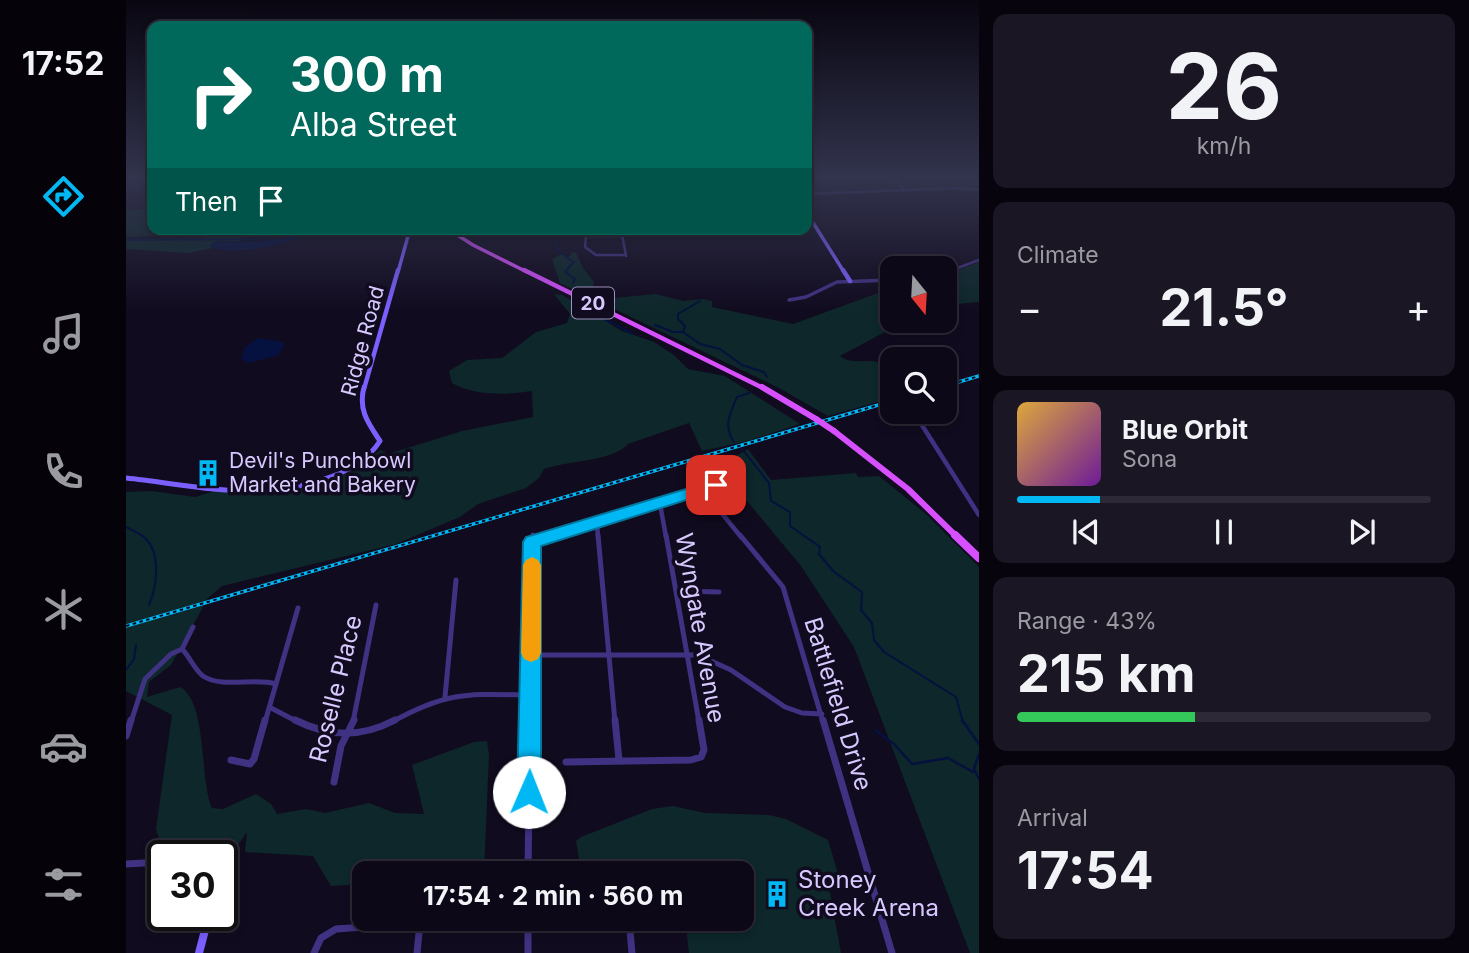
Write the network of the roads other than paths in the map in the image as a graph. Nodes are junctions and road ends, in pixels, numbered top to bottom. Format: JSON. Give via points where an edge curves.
{"nodes":[{"id":1,"x":812,"y":221,"type":"edge"},
{"id":2,"x":408,"y":235,"type":"edge"},
{"id":3,"x":457,"y":235,"type":"edge"},
{"id":4,"x":622,"y":236,"type":"joint"},
{"id":5,"x":979,"y":261,"type":"edge"},
{"id":6,"x":957,"y":269,"type":"edge"},
{"id":7,"x":850,"y":281,"type":"junction"},
{"id":8,"x":880,"y":281,"type":"edge"},
{"id":9,"x":789,"y":300,"type":"dead end"},
{"id":10,"x":921,"y":424,"type":"edge"},
{"id":11,"x":126,"y":478,"type":"edge"},
{"id":12,"x":716,"y":485,"type":"dead end"},
{"id":13,"x":703,"y":490,"type":"junction"},
{"id":14,"x":660,"y":504,"type":"junction"},
{"id":15,"x":979,"y":515,"type":"edge"},
{"id":16,"x":597,"y":523,"type":"junction"},
{"id":17,"x":979,"y":558,"type":"edge"},
{"id":18,"x":456,"y":580,"type":"dead end"},
{"id":19,"x":677,"y":591,"type":"junction"},
{"id":20,"x":719,"y":592,"type":"dead end"},
{"id":21,"x":376,"y":606,"type":"dead end"},
{"id":22,"x":298,"y":608,"type":"dead end"},
{"id":23,"x":193,"y":626,"type":"dead end"},
{"id":24,"x":181,"y":649,"type":"junction"},
{"id":25,"x":610,"y":654,"type":"junction"},
{"id":26,"x":685,"y":654,"type":"junction"},
{"id":27,"x":531,"y":655,"type":"junction"},
{"id":28,"x":276,"y":684,"type":"junction"},
{"id":29,"x":530,"y":695,"type":"junction"},
{"id":30,"x":445,"y":697,"type":"junction"},
{"id":31,"x":271,"y":709,"type":"junction"},
{"id":32,"x":822,"y":714,"type":"junction"},
{"id":33,"x":349,"y":734,"type":"junction"},
{"id":34,"x":126,"y":736,"type":"edge"},
{"id":35,"x":231,"y":760,"type":"dead end"},
{"id":36,"x":619,"y":760,"type":"junction"},
{"id":37,"x":566,"y":762,"type":"dead end"},
{"id":38,"x":334,"y":782,"type":"dead end"},
{"id":39,"x":528,"y":861,"type":"edge"},
{"id":40,"x":147,"y":863,"type":"edge"},
{"id":41,"x":126,"y":864,"type":"edge"},
{"id":42,"x":352,"y":929,"type":"edge"},
{"id":43,"x":205,"y":931,"type":"edge"},
{"id":44,"x":419,"y":931,"type":"edge"},
{"id":45,"x":528,"y":931,"type":"edge"},
{"id":46,"x":630,"y":931,"type":"edge"},
{"id":47,"x":199,"y":953,"type":"edge"},
{"id":48,"x":314,"y":953,"type":"edge"},
{"id":49,"x":417,"y":953,"type":"edge"},
{"id":50,"x":528,"y":953,"type":"edge"},
{"id":51,"x":632,"y":953,"type":"edge"},
{"id":52,"x":892,"y":953,"type":"edge"}],
"edges":[{"from":1,"to":7,"type":"main road"},
{"from":2,"to":11,"type":"main road","name":"Ridge Road","via":[[361,398],[363,415],[380,441],[374,451],[336,473],[265,491]]},
{"from":3,"to":17,"type":"main road","number":"20","bridge":true,"via":[[723,367],[816,419],[935,513]]},
{"from":4,"to":4,"type":"street","via":[[626,256],[591,253],[585,247],[584,237]]},
{"from":5,"to":6,"type":"street"},
{"from":7,"to":8,"type":"street"},
{"from":7,"to":9,"type":"street","via":[[829,285],[802,300]]},
{"from":10,"to":15,"type":"street"},
{"from":12,"to":13,"type":"street"},
{"from":13,"to":14,"type":"street"},
{"from":13,"to":32,"type":"street","name":"Battlefield Drive","via":[[783,587]]},
{"from":14,"to":16,"type":"street"},
{"from":14,"to":19,"type":"street","name":"Wyngate Avenue"},
{"from":16,"to":25,"type":"street"},
{"from":16,"to":27,"type":"street","via":[[533,538]]},
{"from":18,"to":30,"type":"street"},
{"from":19,"to":20,"type":"street"},
{"from":19,"to":26,"type":"street","name":"Wyngate Avenue"},
{"from":21,"to":33,"type":"street","name":"Roselle Place"},
{"from":22,"to":28,"type":"street"},
{"from":23,"to":24,"type":"street"},
{"from":24,"to":28,"type":"street","via":[[208,679]]},
{"from":24,"to":34,"type":"street","via":[[145,679]]},
{"from":25,"to":26,"type":"street"},
{"from":25,"to":27,"type":"street"},
{"from":25,"to":36,"type":"street"},
{"from":26,"to":32,"type":"street","via":[[723,664],[776,705]]},
{"from":26,"to":36,"type":"street","name":"Wyngate Avenue","via":[[704,750],[701,757]]},
{"from":27,"to":29,"type":"street"},
{"from":28,"to":31,"type":"street"},
{"from":29,"to":30,"type":"street"},
{"from":29,"to":39,"type":"street"},
{"from":30,"to":33,"type":"street","via":[[374,730]]},
{"from":31,"to":33,"type":"street","via":[[305,727]]},
{"from":31,"to":35,"type":"street","via":[[252,763]]},
{"from":32,"to":52,"type":"street","name":"Battlefield Drive"},
{"from":33,"to":38,"type":"street","name":"Roselle Place","via":[[341,746]]},
{"from":36,"to":37,"type":"street"},
{"from":40,"to":41,"type":"street"},
{"from":42,"to":48,"type":"street","via":[[325,932]]},
{"from":43,"to":47,"type":"main road"},
{"from":44,"to":49,"type":"street"},
{"from":45,"to":50,"type":"street"},
{"from":46,"to":51,"type":"street"}]}
